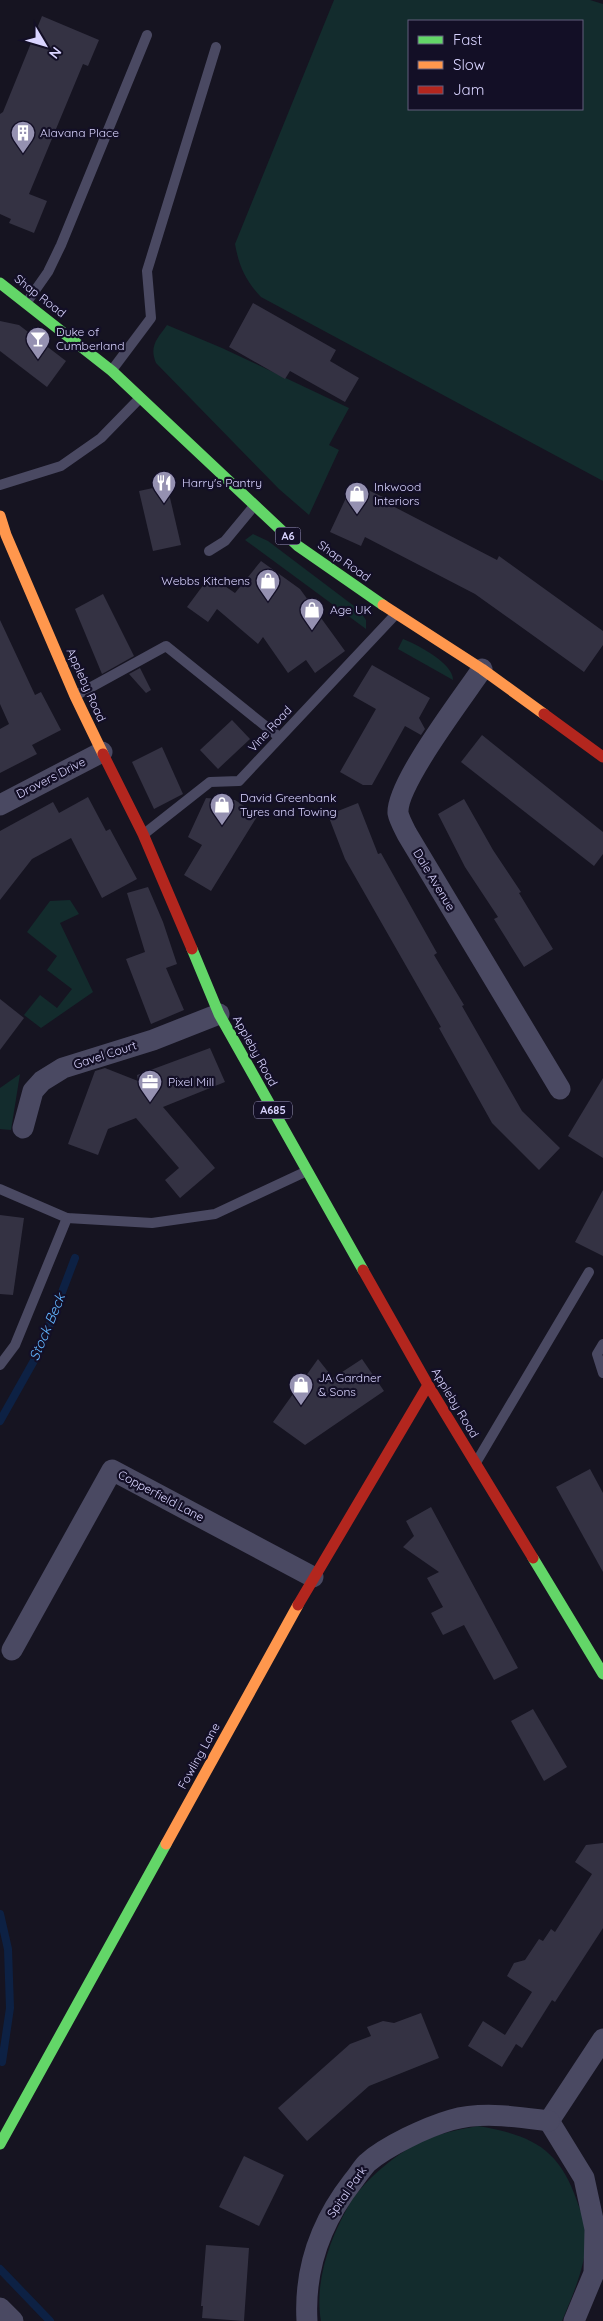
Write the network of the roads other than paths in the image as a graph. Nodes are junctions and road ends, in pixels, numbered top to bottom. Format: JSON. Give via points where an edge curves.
{"nodes":[{"id":1,"x":146,"y":35,"type":"dead end"},
{"id":2,"x":216,"y":48,"type":"dead end"},
{"id":3,"x":0,"y":283,"type":"edge"},
{"id":4,"x":27,"y":302,"type":"junction"},
{"id":5,"x":112,"y":371,"type":"junction"},
{"id":6,"x":139,"y":398,"type":"junction"},
{"id":7,"x":0,"y":485,"type":"edge"},
{"id":8,"x":254,"y":506,"type":"junction"},
{"id":9,"x":0,"y":516,"type":"edge"},
{"id":10,"x":3,"y":537,"type":"edge"},
{"id":11,"x":209,"y":550,"type":"dead end"},
{"id":12,"x":396,"y":613,"type":"junction"},
{"id":13,"x":482,"y":669,"type":"junction"},
{"id":14,"x":74,"y":696,"type":"junction"},
{"id":15,"x":279,"y":736,"type":"junction"},
{"id":16,"x":102,"y":752,"type":"junction"},
{"id":17,"x":603,"y":757,"type":"edge"},
{"id":18,"x":0,"y":804,"type":"edge"},
{"id":19,"x":143,"y":834,"type":"junction"},
{"id":20,"x":219,"y":1014,"type":"junction"},
{"id":21,"x":560,"y":1089,"type":"dead end"},
{"id":22,"x":23,"y":1128,"type":"dead end"},
{"id":23,"x":307,"y":1171,"type":"junction"},
{"id":24,"x":0,"y":1189,"type":"edge"},
{"id":25,"x":67,"y":1218,"type":"junction"},
{"id":26,"x":589,"y":1272,"type":"dead end"},
{"id":27,"x":603,"y":1344,"type":"edge"},
{"id":28,"x":0,"y":1364,"type":"edge"},
{"id":29,"x":603,"y":1373,"type":"edge"},
{"id":30,"x":428,"y":1385,"type":"junction"},
{"id":31,"x":475,"y":1464,"type":"junction"},
{"id":32,"x":313,"y":1577,"type":"junction"},
{"id":33,"x":12,"y":1650,"type":"dead end"},
{"id":34,"x":603,"y":1674,"type":"edge"},
{"id":35,"x":603,"y":2039,"type":"edge"},
{"id":36,"x":549,"y":2121,"type":"junction"},
{"id":37,"x":0,"y":2144,"type":"edge"},
{"id":38,"x":0,"y":2308,"type":"edge"},
{"id":39,"x":13,"y":2321,"type":"edge"},
{"id":40,"x":307,"y":2321,"type":"edge"},
{"id":41,"x":574,"y":2321,"type":"edge"}],
"edges":[{"from":1,"to":4,"type":"lane","via":[[61,245],[48,272]]},
{"from":2,"to":5,"type":"lane","via":[[147,271],[151,318]]},
{"from":3,"to":4,"type":"main road","name":"Shap Road","number":"A6"},
{"from":4,"to":5,"type":"main road","name":"Shap Road","number":"A6"},
{"from":5,"to":6,"type":"main road","name":"Shap Road","number":"A6"},
{"from":6,"to":7,"type":"lane","via":[[101,438],[60,466]]},
{"from":6,"to":8,"type":"main road","name":"Shap Road","number":"A6"},
{"from":8,"to":11,"type":"lane","via":[[225,541]]},
{"from":8,"to":12,"type":"main road","name":"Shap Road","number":"A6","via":[[318,560]]},
{"from":9,"to":10,"type":"main road","name":"Appleby Road","number":"A685"},
{"from":10,"to":14,"type":"main road","name":"Appleby Road","number":"A685"},
{"from":12,"to":13,"type":"main road","name":"Shap Road","number":"A6"},
{"from":12,"to":15,"type":"lane","name":"Vine Road"},
{"from":13,"to":17,"type":"main road","name":"Shap Road","number":"A6"},
{"from":13,"to":21,"type":"street","name":"Dale Avenue","via":[[415,770],[402,795],[398,813],[407,834]]},
{"from":14,"to":15,"type":"lane","via":[[166,646]]},
{"from":14,"to":16,"type":"main road","name":"Appleby Road","number":"A685"},
{"from":15,"to":19,"type":"lane","name":"Vine Road","via":[[239,781],[210,782]]},
{"from":16,"to":18,"type":"street","name":"Drovers Drive"},
{"from":16,"to":19,"type":"main road","name":"Appleby Road","number":"A685"},
{"from":19,"to":20,"type":"main road","name":"Appleby Road","number":"A685"},
{"from":20,"to":22,"type":"street","name":"Gavel Court","via":[[153,1040],[63,1068],[42,1081],[33,1092]]},
{"from":20,"to":23,"type":"main road","name":"Appleby Road","number":"A685"},
{"from":23,"to":25,"type":"lane","via":[[215,1214],[152,1223]]},
{"from":23,"to":30,"type":"main road","name":"Appleby Road","number":"A685"},
{"from":24,"to":25,"type":"lane"},
{"from":25,"to":28,"type":"lane","via":[[15,1346]]},
{"from":26,"to":31,"type":"lane"},
{"from":27,"to":29,"type":"lane","via":[[597,1354]]},
{"from":30,"to":31,"type":"main road","name":"Appleby Road","number":"A685"},
{"from":30,"to":32,"type":"main road","name":"Fowling Lane"},
{"from":31,"to":34,"type":"main road","name":"Appleby Road","number":"A685"},
{"from":32,"to":33,"type":"street","name":"Copperfield Lane","via":[[112,1470]]},
{"from":32,"to":37,"type":"main road","name":"Fowling Lane"},
{"from":35,"to":36,"type":"street"},
{"from":36,"to":40,"type":"street","name":"Spital Park","via":[[498,2114],[452,2120],[408,2138],[367,2163],[325,2223],[307,2281]]},
{"from":36,"to":41,"type":"street","via":[[584,2178],[595,2229],[594,2272]]},
{"from":38,"to":39,"type":"street"}]}
